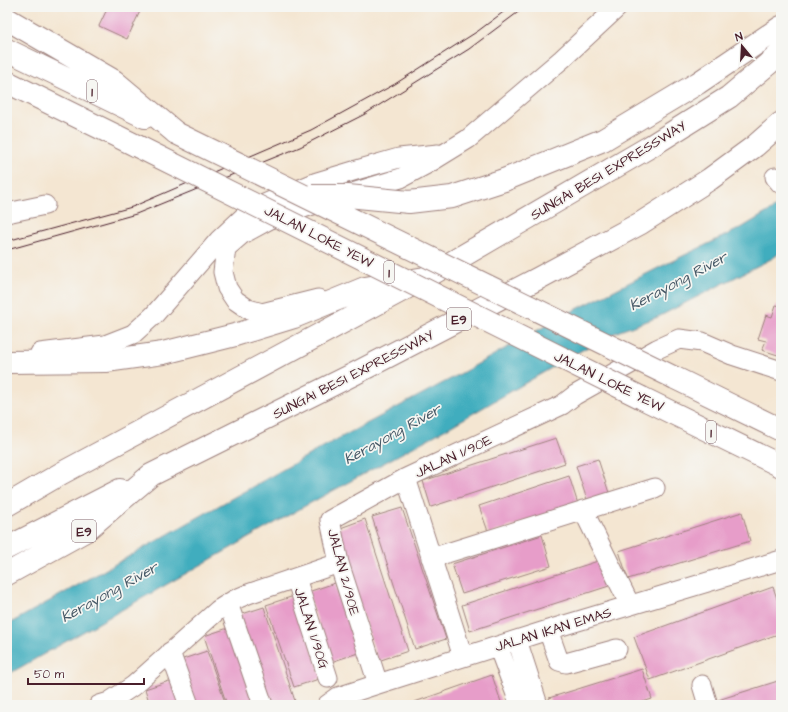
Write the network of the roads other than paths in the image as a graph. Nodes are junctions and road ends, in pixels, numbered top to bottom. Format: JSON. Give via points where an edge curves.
{"nodes":[{"id":1,"x":618,"y":7,"type":"edge"},
{"id":2,"x":10,"y":21,"type":"edge"},
{"id":3,"x":781,"y":27,"type":"edge"},
{"id":4,"x":7,"y":50,"type":"edge"},
{"id":5,"x":781,"y":53,"type":"edge"},
{"id":6,"x":7,"y":82,"type":"edge"},
{"id":7,"x":781,"y":123,"type":"edge"},
{"id":8,"x":176,"y":132,"type":"junction"},
{"id":9,"x":445,"y":153,"type":"junction"},
{"id":10,"x":306,"y":196,"type":"junction"},
{"id":11,"x":45,"y":205,"type":"dead end"},
{"id":12,"x":7,"y":213,"type":"edge"},
{"id":13,"x":426,"y":278,"type":"junction"},
{"id":14,"x":366,"y":288,"type":"junction"},
{"id":15,"x":7,"y":356,"type":"edge"},
{"id":16,"x":7,"y":362,"type":"edge"},
{"id":17,"x":781,"y":371,"type":"edge"},
{"id":18,"x":781,"y":430,"type":"edge"},
{"id":19,"x":781,"y":466,"type":"edge"},
{"id":20,"x":151,"y":475,"type":"junction"},
{"id":21,"x":406,"y":478,"type":"junction"},
{"id":22,"x":655,"y":488,"type":"dead end"},
{"id":23,"x":7,"y":505,"type":"edge"},
{"id":24,"x":583,"y":510,"type":"junction"},
{"id":25,"x":7,"y":548,"type":"edge"},
{"id":26,"x":431,"y":558,"type":"junction"},
{"id":27,"x":781,"y":560,"type":"edge"},
{"id":28,"x":339,"y":563,"type":"junction"},
{"id":29,"x":7,"y":574,"type":"edge"},
{"id":30,"x":296,"y":578,"type":"junction"},
{"id":31,"x":228,"y":603,"type":"junction"},
{"id":32,"x":630,"y":605,"type":"junction"},
{"id":33,"x":548,"y":630,"type":"junction"},
{"id":34,"x":517,"y":640,"type":"junction"},
{"id":35,"x":498,"y":646,"type":"junction"},
{"id":36,"x":617,"y":649,"type":"dead end"},
{"id":37,"x":170,"y":652,"type":"junction"},
{"id":38,"x":463,"y":657,"type":"junction"},
{"id":39,"x":328,"y":678,"type":"dead end"},
{"id":40,"x":378,"y":684,"type":"junction"},
{"id":41,"x":702,"y":686,"type":"dead end"},
{"id":42,"x":106,"y":704,"type":"edge"},
{"id":43,"x":189,"y":705,"type":"edge"},
{"id":44,"x":263,"y":705,"type":"edge"},
{"id":45,"x":327,"y":705,"type":"edge"},
{"id":46,"x":520,"y":705,"type":"edge"},
{"id":47,"x":538,"y":705,"type":"edge"},
{"id":48,"x":708,"y":705,"type":"edge"}],
"edges":[{"from":1,"to":9,"type":"street","via":[[492,119],[468,139]]},
{"from":2,"to":8,"type":"highway","via":[[114,81]]},
{"from":3,"to":10,"type":"highway","bridge":true,"via":[[698,83],[603,140],[504,180],[452,197],[409,202],[348,196]]},
{"from":4,"to":8,"type":"highway","name":"JALAN LOKE YEW","number":"1"},
{"from":5,"to":13,"type":"highway","name":"SUNGAI BESI EXPRESSWAY","via":[[729,97],[658,142]]},
{"from":6,"to":19,"type":"highway","name":"JALAN LOKE YEW","number":"1","bridge":true},
{"from":7,"to":20,"type":"highway","name":"SUNGAI BESI EXPRESSWAY","number":"E9","via":[[710,179],[641,223],[354,374]]},
{"from":8,"to":10,"type":"highway","name":"JALAN LOKE YEW","number":"1","bridge":true},
{"from":9,"to":14,"type":"street","via":[[401,178],[274,217],[241,235],[226,248],[223,272],[227,288],[235,300],[248,309],[262,313]]},
{"from":9,"to":15,"type":"street","via":[[399,158],[360,169],[317,182],[252,209],[219,240],[154,315],[133,334],[105,345]]},
{"from":10,"to":18,"type":"highway","name":"JALAN LOKE YEW","number":"1","bridge":true},
{"from":11,"to":12,"type":"street"},
{"from":13,"to":14,"type":"highway","name":"SUNGAI BESI EXPRESSWAY"},
{"from":13,"to":23,"type":"highway"},
{"from":14,"to":16,"type":"highway","name":"SUNGAI BESI EXPRESSWAY","via":[[294,317],[163,353],[106,361]]},
{"from":17,"to":21,"type":"street","name":"JALAN 1/90E","via":[[702,342],[679,339],[575,395],[562,405]]},
{"from":20,"to":25,"type":"highway"},
{"from":20,"to":29,"type":"highway","name":"SUNGAI BESI EXPRESSWAY","number":"E9","via":[[85,531]]},
{"from":21,"to":26,"type":"street","name":"JALAN 1/90E"},
{"from":21,"to":28,"type":"street","name":"JALAN 2/90E","via":[[330,520]]},
{"from":22,"to":24,"type":"street"},
{"from":24,"to":26,"type":"street"},
{"from":24,"to":32,"type":"street"},
{"from":26,"to":38,"type":"street","name":"JALAN 1/90E"},
{"from":27,"to":32,"type":"street","name":"JALAN IKAN EMAS"},
{"from":28,"to":30,"type":"street"},
{"from":28,"to":40,"type":"street","name":"JALAN 2/90E"},
{"from":30,"to":31,"type":"street"},
{"from":30,"to":39,"type":"street","name":"JALAN 1/90G"},
{"from":31,"to":37,"type":"street"},
{"from":31,"to":44,"type":"street"},
{"from":32,"to":33,"type":"street","name":"JALAN IKAN EMAS"},
{"from":33,"to":34,"type":"street","name":"JALAN IKAN EMAS"},
{"from":33,"to":36,"type":"street","via":[[559,661],[566,663]]},
{"from":34,"to":35,"type":"street","name":"JALAN IKAN EMAS"},
{"from":34,"to":47,"type":"street"},
{"from":35,"to":38,"type":"street","name":"JALAN IKAN EMAS"},
{"from":35,"to":46,"type":"street"},
{"from":37,"to":42,"type":"street","via":[[133,686]]},
{"from":37,"to":43,"type":"street"},
{"from":38,"to":40,"type":"street","name":"JALAN IKAN EMAS"},
{"from":40,"to":45,"type":"street","name":"JALAN IKAN EMAS","via":[[338,697]]},
{"from":41,"to":48,"type":"street"}]}
